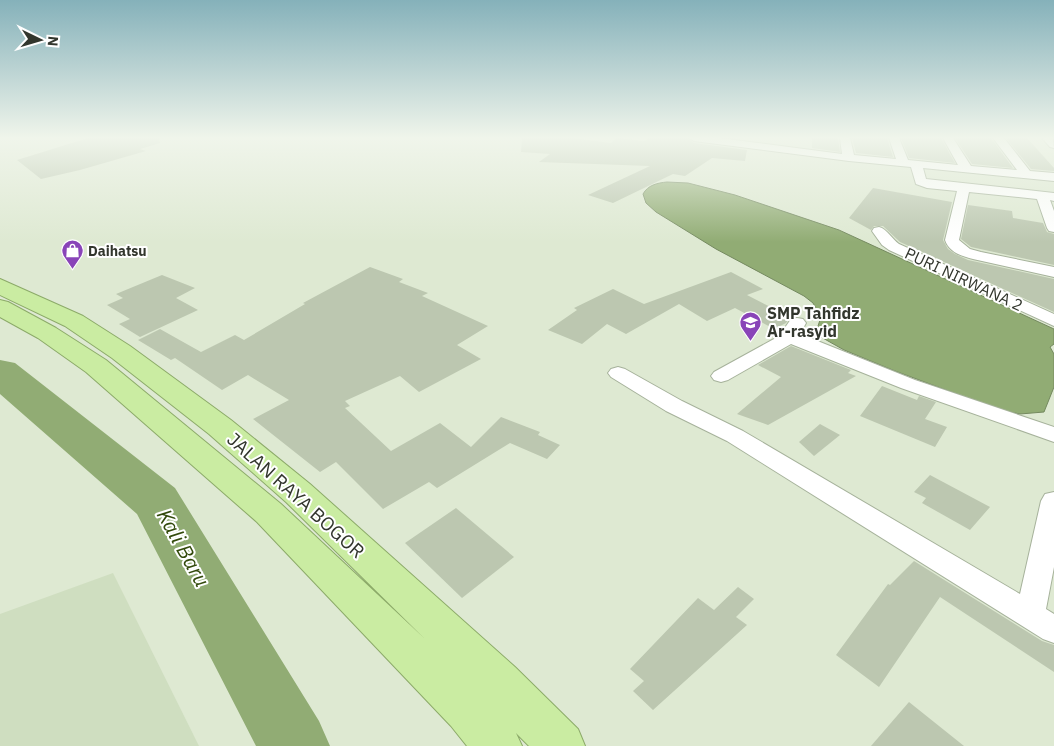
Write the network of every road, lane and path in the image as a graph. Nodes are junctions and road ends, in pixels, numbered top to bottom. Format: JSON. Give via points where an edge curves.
{"nodes":[{"id":1,"x":918,"y":173,"type":"edge"},
{"id":2,"x":1005,"y":173,"type":"edge"},
{"id":3,"x":1027,"y":175,"type":"joint"},
{"id":4,"x":1054,"y":178,"type":"edge"},
{"id":5,"x":959,"y":190,"type":"junction"},
{"id":6,"x":1050,"y":199,"type":"edge"},
{"id":7,"x":1054,"y":228,"type":"edge"},
{"id":8,"x":879,"y":231,"type":"dead end"},
{"id":9,"x":1054,"y":272,"type":"edge"},
{"id":10,"x":0,"y":286,"type":"edge"},
{"id":11,"x":0,"y":307,"type":"edge"},
{"id":12,"x":1054,"y":321,"type":"edge"},
{"id":13,"x":618,"y":373,"type":"dead end"},
{"id":14,"x":721,"y":376,"type":"dead end"},
{"id":15,"x":1054,"y":435,"type":"edge"},
{"id":16,"x":1054,"y":501,"type":"edge"},
{"id":17,"x":1042,"y":623,"type":"edge"},
{"id":18,"x":498,"y":746,"type":"edge"},
{"id":19,"x":561,"y":746,"type":"edge"}],
"edges":[{"from":1,"to":5,"type":"street","via":[[920,181]]},
{"from":2,"to":3,"type":"street"},
{"from":3,"to":4,"type":"street"},
{"from":5,"to":6,"type":"street"},
{"from":5,"to":9,"type":"street","via":[[952,240],[954,246],[978,256]]},
{"from":6,"to":7,"type":"street"},
{"from":8,"to":12,"type":"street","name":"PURI NIRWANA 2","via":[[894,247]]},
{"from":10,"to":19,"type":"highway","name":"JALAN RAYA BOGOR","via":[[74,321],[220,427],[305,500],[500,682]]},
{"from":11,"to":18,"type":"highway","name":"JALAN RAYA BOGOR","via":[[96,366],[269,513],[467,710]]},
{"from":13,"to":17,"type":"street","via":[[674,406],[735,436]]},
{"from":14,"to":15,"type":"street","via":[[781,343],[793,330],[908,384]]},
{"from":16,"to":17,"type":"street"}]}
